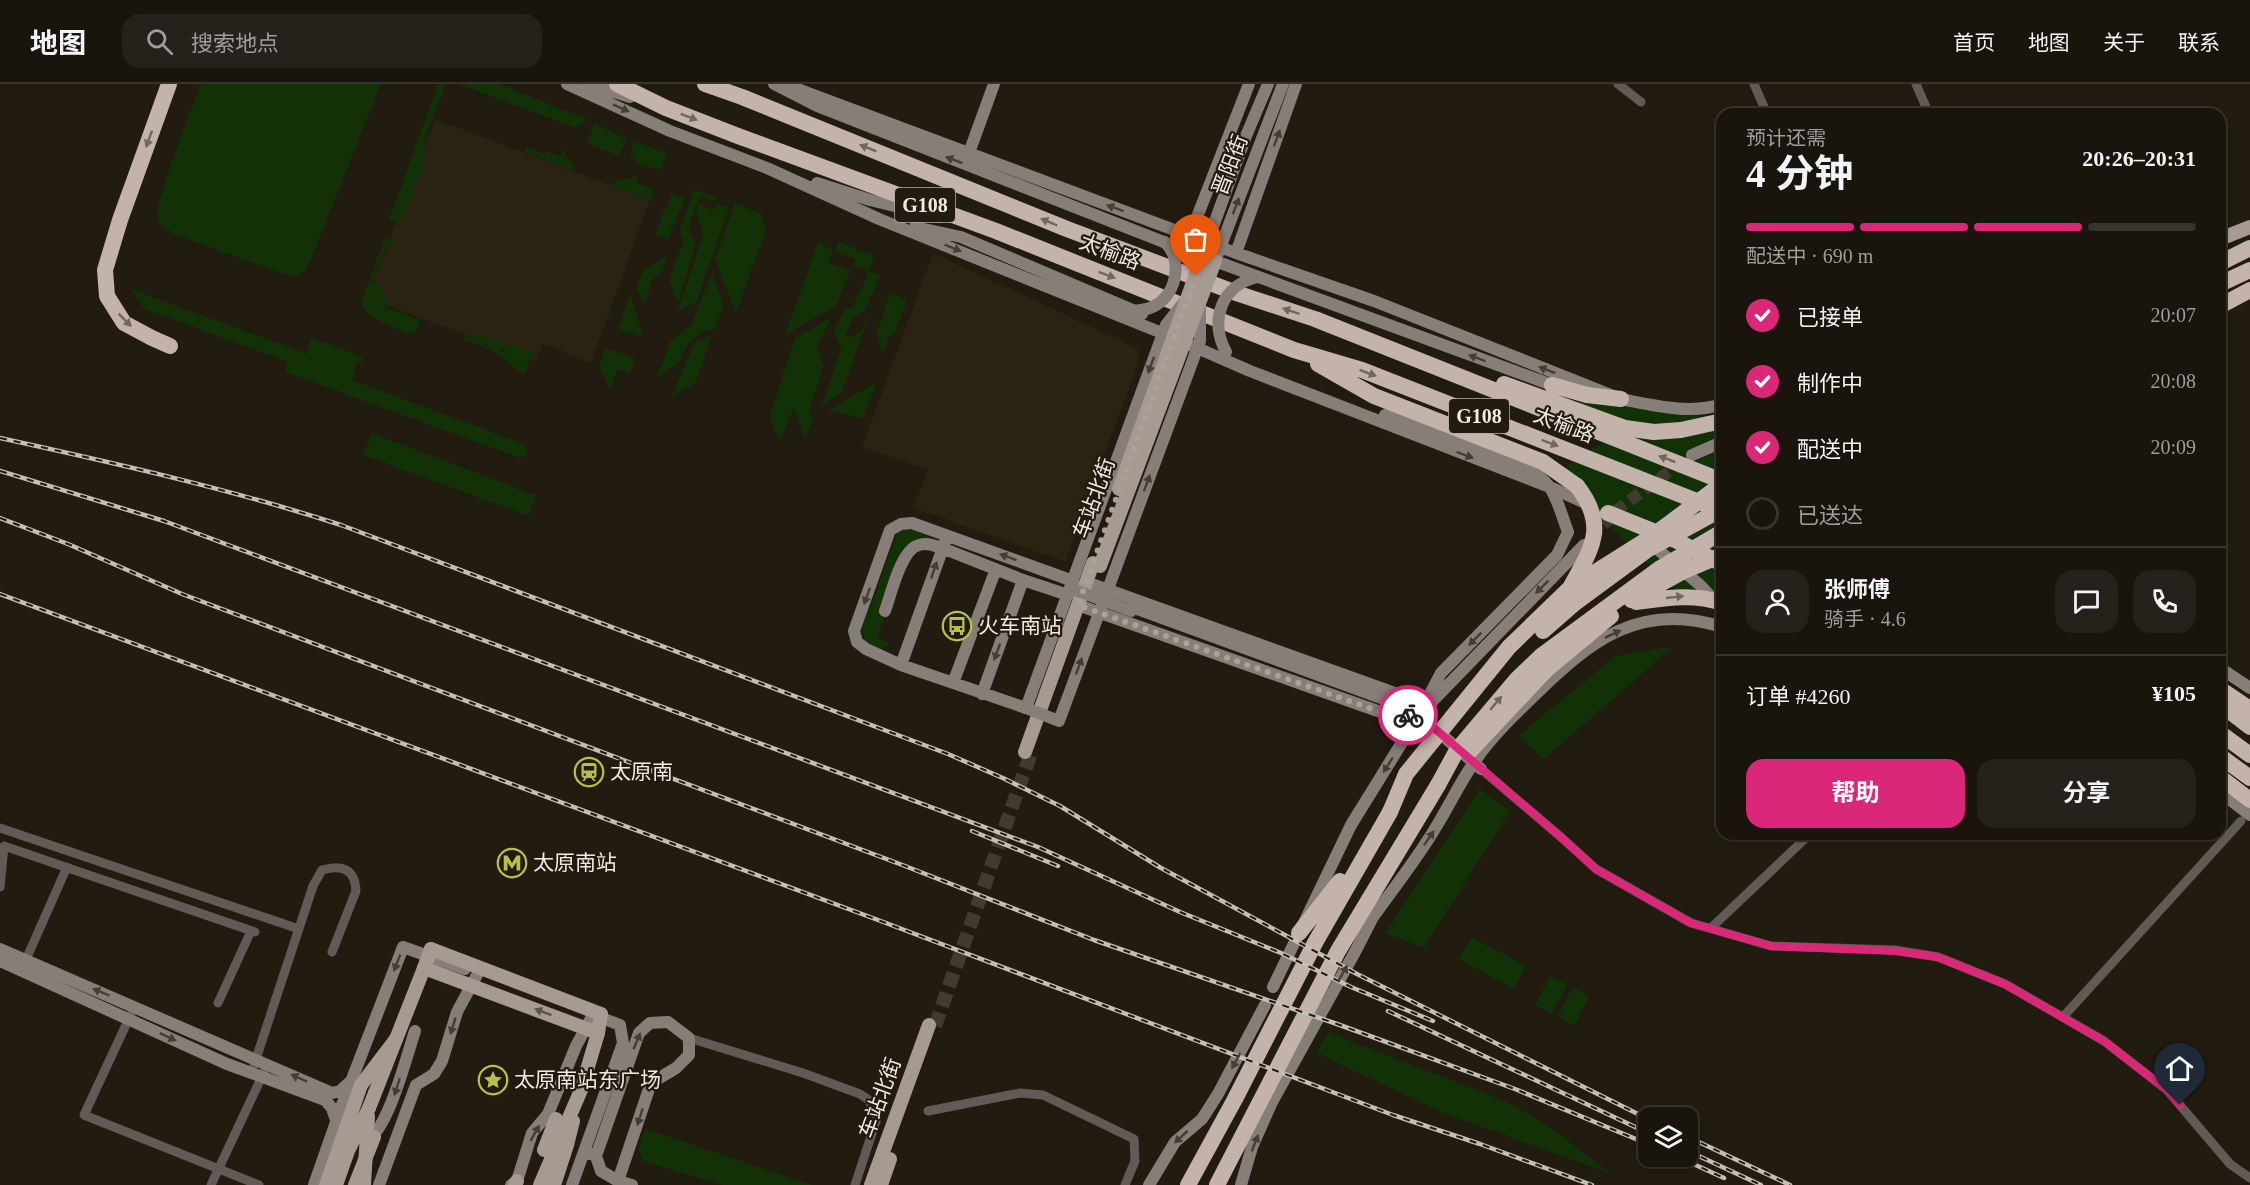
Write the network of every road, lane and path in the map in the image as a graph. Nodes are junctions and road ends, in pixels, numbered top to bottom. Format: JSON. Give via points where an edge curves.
{"nodes":[{"id":1,"x":169,"y":84,"type":"edge"},
{"id":2,"x":567,"y":84,"type":"edge"},
{"id":3,"x":588,"y":84,"type":"edge"},
{"id":4,"x":617,"y":84,"type":"edge"},
{"id":5,"x":705,"y":84,"type":"edge"},
{"id":6,"x":715,"y":84,"type":"edge"},
{"id":7,"x":774,"y":84,"type":"edge"},
{"id":8,"x":784,"y":84,"type":"edge"},
{"id":9,"x":994,"y":84,"type":"edge"},
{"id":10,"x":1249,"y":84,"type":"edge"},
{"id":11,"x":1268,"y":84,"type":"edge"},
{"id":12,"x":1283,"y":84,"type":"edge"},
{"id":13,"x":1296,"y":84,"type":"edge"},
{"id":14,"x":1618,"y":84,"type":"edge"},
{"id":15,"x":1754,"y":84,"type":"edge"},
{"id":16,"x":1916,"y":84,"type":"edge"},
{"id":17,"x":742,"y":97,"type":"junction"},
{"id":18,"x":1641,"y":102,"type":"dead end"},
{"id":19,"x":666,"y":108,"type":"junction"},
{"id":20,"x":1764,"y":108,"type":"edge"},
{"id":21,"x":1926,"y":108,"type":"edge"},
{"id":22,"x":969,"y":153,"type":"junction"},
{"id":23,"x":767,"y":168,"type":"junction"},
{"id":24,"x":879,"y":219,"type":"junction"},
{"id":25,"x":2250,"y":226,"type":"edge"},
{"id":26,"x":996,"y":231,"type":"junction"},
{"id":27,"x":1190,"y":235,"type":"junction"},
{"id":28,"x":2226,"y":236,"type":"edge"},
{"id":29,"x":2250,"y":241,"type":"edge"},
{"id":30,"x":1165,"y":242,"type":"junction"},
{"id":31,"x":2250,"y":248,"type":"edge"},
{"id":32,"x":2226,"y":251,"type":"edge"},
{"id":33,"x":1236,"y":253,"type":"junction"},
{"id":34,"x":1209,"y":259,"type":"junction"},
{"id":35,"x":2226,"y":260,"type":"edge"},
{"id":36,"x":2250,"y":270,"type":"edge"},
{"id":37,"x":1258,"y":277,"type":"junction"},
{"id":38,"x":2226,"y":281,"type":"edge"},
{"id":39,"x":2250,"y":290,"type":"edge"},
{"id":40,"x":1195,"y":298,"type":"junction"},
{"id":41,"x":2250,"y":298,"type":"edge"},
{"id":42,"x":2226,"y":303,"type":"edge"},
{"id":43,"x":1133,"y":310,"type":"junction"},
{"id":44,"x":2226,"y":311,"type":"edge"},
{"id":45,"x":1316,"y":319,"type":"junction"},
{"id":46,"x":1182,"y":333,"type":"junction"},
{"id":47,"x":170,"y":346,"type":"dead end"},
{"id":48,"x":1294,"y":350,"type":"junction"},
{"id":49,"x":1226,"y":352,"type":"junction"},
{"id":50,"x":1552,"y":385,"type":"joint"},
{"id":51,"x":1621,"y":399,"type":"junction"},
{"id":52,"x":1716,"y":406,"type":"edge"},
{"id":53,"x":1716,"y":422,"type":"edge"},
{"id":54,"x":1716,"y":444,"type":"edge"},
{"id":55,"x":1692,"y":454,"type":"tunnel mouth"},
{"id":56,"x":1716,"y":480,"type":"edge"},
{"id":57,"x":1716,"y":487,"type":"edge"},
{"id":58,"x":1552,"y":488,"type":"junction"},
{"id":59,"x":1716,"y":508,"type":"edge"},
{"id":60,"x":1608,"y":513,"type":"junction"},
{"id":61,"x":1716,"y":513,"type":"edge"},
{"id":62,"x":948,"y":536,"type":"junction"},
{"id":63,"x":1716,"y":536,"type":"edge"},
{"id":64,"x":1584,"y":545,"type":"tunnel mouth"},
{"id":65,"x":942,"y":548,"type":"junction"},
{"id":66,"x":1716,"y":558,"type":"edge"},
{"id":67,"x":1716,"y":561,"type":"edge"},
{"id":68,"x":996,"y":569,"type":"junction"},
{"id":69,"x":1023,"y":580,"type":"junction"},
{"id":70,"x":1570,"y":588,"type":"junction"},
{"id":71,"x":1076,"y":590,"type":"junction"},
{"id":72,"x":1104,"y":599,"type":"junction"},
{"id":73,"x":1716,"y":601,"type":"edge"},
{"id":74,"x":1716,"y":602,"type":"edge"},
{"id":75,"x":1627,"y":603,"type":"junction"},
{"id":76,"x":885,"y":611,"type":"dead end"},
{"id":77,"x":1716,"y":625,"type":"edge"},
{"id":78,"x":901,"y":665,"type":"junction"},
{"id":79,"x":2226,"y":672,"type":"edge"},
{"id":80,"x":953,"y":683,"type":"junction"},
{"id":81,"x":2250,"y":688,"type":"edge"},
{"id":82,"x":982,"y":694,"type":"junction"},
{"id":83,"x":2226,"y":700,"type":"edge"},
{"id":84,"x":2226,"y":702,"type":"edge"},
{"id":85,"x":1022,"y":707,"type":"junction"},
{"id":86,"x":2250,"y":709,"type":"edge"},
{"id":87,"x":1419,"y":715,"type":"junction"},
{"id":88,"x":2250,"y":727,"type":"edge"},
{"id":89,"x":2226,"y":737,"type":"edge"},
{"id":90,"x":1028,"y":753,"type":"tunnel mouth"},
{"id":91,"x":2250,"y":755,"type":"edge"},
{"id":92,"x":2226,"y":760,"type":"edge"},
{"id":93,"x":1477,"y":766,"type":"junction"},
{"id":94,"x":2250,"y":778,"type":"edge"},
{"id":95,"x":2226,"y":782,"type":"edge"},
{"id":96,"x":1438,"y":785,"type":"junction"},
{"id":97,"x":2226,"y":798,"type":"edge"},
{"id":98,"x":2250,"y":800,"type":"edge"},
{"id":99,"x":1390,"y":812,"type":"junction"},
{"id":100,"x":2246,"y":818,"type":"edge"},
{"id":101,"x":0,"y":828,"type":"edge"},
{"id":102,"x":1804,"y":840,"type":"edge"},
{"id":103,"x":2226,"y":840,"type":"edge"},
{"id":104,"x":2226,"y":840,"type":"edge"},
{"id":105,"x":67,"y":867,"type":"junction"},
{"id":106,"x":0,"y":887,"type":"edge"},
{"id":107,"x":1371,"y":920,"type":"junction"},
{"id":108,"x":1711,"y":928,"type":"junction"},
{"id":109,"x":299,"y":929,"type":"junction"},
{"id":110,"x":1299,"y":933,"type":"junction"},
{"id":111,"x":0,"y":949,"type":"edge"},
{"id":112,"x":333,"y":952,"type":"dead end"},
{"id":113,"x":0,"y":960,"type":"edge"},
{"id":114,"x":23,"y":965,"type":"junction"},
{"id":115,"x":424,"y":968,"type":"junction"},
{"id":116,"x":478,"y":973,"type":"junction"},
{"id":117,"x":1273,"y":987,"type":"dead end"},
{"id":118,"x":218,"y":1003,"type":"dead end"},
{"id":119,"x":1265,"y":1005,"type":"dead end"},
{"id":120,"x":134,"y":1006,"type":"junction"},
{"id":121,"x":593,"y":1015,"type":"junction"},
{"id":122,"x":2063,"y":1017,"type":"junction"},
{"id":123,"x":128,"y":1019,"type":"junction"},
{"id":124,"x":415,"y":1031,"type":"dead end"},
{"id":125,"x":598,"y":1033,"type":"junction"},
{"id":126,"x":689,"y":1038,"type":"junction"},
{"id":127,"x":396,"y":1039,"type":"junction"},
{"id":128,"x":256,"y":1059,"type":"junction"},
{"id":129,"x":268,"y":1064,"type":"junction"},
{"id":130,"x":257,"y":1075,"type":"junction"},
{"id":131,"x":351,"y":1082,"type":"junction"},
{"id":132,"x":581,"y":1090,"type":"junction"},
{"id":133,"x":369,"y":1108,"type":"junction"},
{"id":134,"x":928,"y":1112,"type":"dead end"},
{"id":135,"x":556,"y":1119,"type":"dead end"},
{"id":136,"x":336,"y":1120,"type":"junction"},
{"id":137,"x":374,"y":1137,"type":"junction"},
{"id":138,"x":590,"y":1154,"type":"junction"},
{"id":139,"x":322,"y":1163,"type":"junction"},
{"id":140,"x":219,"y":1169,"type":"junction"},
{"id":141,"x":2250,"y":1178,"type":"edge"},
{"id":142,"x":618,"y":1181,"type":"junction"},
{"id":143,"x":518,"y":1184,"type":"edge"},
{"id":144,"x":211,"y":1185,"type":"edge"},
{"id":145,"x":259,"y":1185,"type":"edge"},
{"id":146,"x":314,"y":1185,"type":"edge"},
{"id":147,"x":326,"y":1185,"type":"edge"},
{"id":148,"x":336,"y":1185,"type":"edge"},
{"id":149,"x":355,"y":1185,"type":"edge"},
{"id":150,"x":364,"y":1185,"type":"edge"},
{"id":151,"x":379,"y":1185,"type":"edge"},
{"id":152,"x":540,"y":1185,"type":"edge"},
{"id":153,"x":554,"y":1185,"type":"edge"},
{"id":154,"x":572,"y":1185,"type":"edge"},
{"id":155,"x":632,"y":1185,"type":"edge"},
{"id":156,"x":855,"y":1185,"type":"edge"},
{"id":157,"x":871,"y":1185,"type":"edge"},
{"id":158,"x":881,"y":1185,"type":"edge"},
{"id":159,"x":1125,"y":1185,"type":"edge"},
{"id":160,"x":1149,"y":1185,"type":"edge"},
{"id":161,"x":1188,"y":1185,"type":"edge"},
{"id":162,"x":1217,"y":1185,"type":"edge"},
{"id":163,"x":1241,"y":1185,"type":"edge"}],
"edges":[{"from":1,"to":47,"type":"highway","one_way":true,"via":[[105,270],[106,296],[124,322]]},
{"from":2,"to":23,"type":"main road","one_way":true,"via":[[670,131]]},
{"from":3,"to":19,"type":"main road"},
{"from":4,"to":19,"type":"highway","name":"太榆路","number":"G108"},
{"from":5,"to":17,"type":"highway","name":"太榆路","number":"G108"},
{"from":6,"to":17,"type":"highway"},
{"from":30,"to":7,"type":"main road","one_way":true,"via":[[817,106]]},
{"from":8,"to":22,"type":"main road"},
{"from":9,"to":22,"type":"main road"},
{"from":10,"to":27,"type":"main road"},
{"from":11,"to":34,"type":"main road","name":"晋阳街","bridge":true,"via":[[1246,136]]},
{"from":34,"to":12,"type":"main road","name":"晋阳街","one_way":true,"bridge":true},
{"from":33,"to":13,"type":"main road","one_way":true},
{"from":14,"to":18,"type":"street"},
{"from":15,"to":20,"type":"street"},
{"from":16,"to":21,"type":"street"},
{"from":45,"to":17,"type":"highway","name":"太榆路","number":"G108","one_way":true,"via":[[1067,230]]},
{"from":19,"to":26,"type":"highway","name":"太榆路","number":"G108","one_way":true},
{"from":27,"to":22,"type":"main road","one_way":true},
{"from":23,"to":24,"type":"main road"},
{"from":23,"to":26,"type":"main road","via":[[870,200]]},
{"from":24,"to":43,"type":"main road","via":[[961,237]]},
{"from":24,"to":58,"type":"main road","one_way":true,"via":[[1250,371]]},
{"from":25,"to":28,"type":"main road"},
{"from":26,"to":48,"type":"highway","name":"太榆路","number":"G108","one_way":true},
{"from":27,"to":33,"type":"main road"},
{"from":29,"to":32,"type":"highway"},
{"from":30,"to":34,"type":"main road"},
{"from":30,"to":43,"type":"main road","bridge":true,"via":[[1176,265],[1170,291],[1159,304]]},
{"from":31,"to":35,"type":"highway"},
{"from":51,"to":33,"type":"main road","one_way":true,"via":[[1374,301]]},
{"from":34,"to":37,"type":"main road"},
{"from":34,"to":40,"type":"main road","name":"车站北街","bridge":true},
{"from":36,"to":38,"type":"highway"},
{"from":37,"to":49,"type":"main road","bridge":true,"via":[[1236,286],[1219,311],[1219,339]]},
{"from":50,"to":37,"type":"main road","one_way":true},
{"from":39,"to":42,"type":"highway"},
{"from":40,"to":46,"type":"main road","name":"车站北街","bridge":true},
{"from":40,"to":46,"type":"main road","bridge":true},
{"from":41,"to":44,"type":"main road"},
{"from":43,"to":46,"type":"main road"},
{"from":45,"to":53,"type":"highway","via":[[1625,428],[1654,432]]},
{"from":56,"to":45,"type":"highway","name":"太榆路","number":"G108","one_way":true},
{"from":46,"to":49,"type":"main road"},
{"from":46,"to":71,"type":"main road","one_way":true,"bridge":true},
{"from":46,"to":71,"type":"main road","name":"车站北街","bridge":true,"via":[[1097,565]]},
{"from":72,"to":46,"type":"main road","one_way":true,"bridge":true},
{"from":48,"to":59,"type":"highway","name":"太榆路","number":"G108","one_way":true,"via":[[1362,370]]},
{"from":48,"to":70,"type":"highway","bridge":true,"via":[[1374,396],[1543,462],[1578,486],[1594,518],[1594,541]]},
{"from":49,"to":58,"type":"main road","via":[[1317,392],[1522,464]]},
{"from":50,"to":51,"type":"highway"},
{"from":51,"to":52,"type":"main road","via":[[1662,407]]},
{"from":54,"to":55,"type":"main road"},
{"from":57,"to":70,"type":"highway","bridge":true,"via":[[1651,537]]},
{"from":58,"to":60,"type":"main road"},
{"from":58,"to":87,"type":"main road","one_way":true,"via":[[1568,532],[1557,555],[1441,674]]},
{"from":60,"to":67,"type":"highway"},
{"from":60,"to":74,"type":"main road","via":[[1642,537]]},
{"from":61,"to":99,"type":"highway","bridge":true,"via":[[1647,550],[1575,603],[1504,665]]},
{"from":62,"to":65,"type":"main road"},
{"from":71,"to":62,"type":"main road","one_way":true},
{"from":62,"to":78,"type":"main road","one_way":true,"via":[[912,524],[890,530],[854,631],[860,646]]},
{"from":96,"to":63,"type":"highway","one_way":true,"bridge":true,"via":[[1457,750],[1541,656],[1659,569]]},
{"from":64,"to":87,"type":"main road","one_way":true},
{"from":65,"to":68,"type":"main road"},
{"from":65,"to":76,"type":"main road","via":[[918,544],[910,549]]},
{"from":78,"to":65,"type":"main road","one_way":true},
{"from":66,"to":75,"type":"highway","bridge":true},
{"from":68,"to":69,"type":"main road"},
{"from":68,"to":80,"type":"main road"},
{"from":69,"to":71,"type":"main road"},
{"from":69,"to":82,"type":"main road","one_way":true},
{"from":70,"to":99,"type":"highway","bridge":true,"via":[[1509,647],[1406,774]]},
{"from":71,"to":72,"type":"main road","bridge":true},
{"from":71,"to":85,"type":"main road","bridge":true},
{"from":71,"to":87,"type":"main road","via":[[1389,715]]},
{"from":71,"to":87,"type":"main road","via":[[1400,695]]},
{"from":71,"to":90,"type":"main road","name":"车站北街"},
{"from":85,"to":72,"type":"main road","one_way":true,"bridge":true,"via":[[1059,721]]},
{"from":72,"to":87,"type":"main road","bridge":true},
{"from":75,"to":73,"type":"highway","one_way":true,"bridge":true,"via":[[1681,596]]},
{"from":75,"to":96,"type":"highway","bridge":true,"via":[[1547,669]]},
{"from":93,"to":77,"type":"main road","one_way":true,"via":[[1518,711],[1571,659],[1613,633],[1643,622],[1674,619]]},
{"from":78,"to":80,"type":"main road"},
{"from":79,"to":81,"type":"main road"},
{"from":80,"to":82,"type":"main road"},
{"from":82,"to":85,"type":"main road"},
{"from":83,"to":86,"type":"highway"},
{"from":84,"to":88,"type":"highway"},
{"from":87,"to":93,"type":"main road"},
{"from":87,"to":110,"type":"main road","one_way":true,"via":[[1351,825]]},
{"from":89,"to":91,"type":"highway"},
{"from":92,"to":94,"type":"highway"},
{"from":107,"to":93,"type":"main road","one_way":true},
{"from":93,"to":108,"type":"street","via":[[1596,869],[1691,923]]},
{"from":95,"to":98,"type":"highway"},
{"from":96,"to":107,"type":"main road"},
{"from":96,"to":162,"type":"highway","via":[[1338,951]]},
{"from":97,"to":100,"type":"main road"},
{"from":99,"to":110,"type":"highway"},
{"from":99,"to":161,"type":"highway","via":[[1304,964]]},
{"from":100,"to":103,"type":"street"},
{"from":101,"to":109,"type":"street"},
{"from":102,"to":108,"type":"street"},
{"from":104,"to":122,"type":"street"},
{"from":105,"to":106,"type":"street","via":[[4,846]]},
{"from":105,"to":114,"type":"street"},
{"from":105,"to":118,"type":"street","via":[[253,932]]},
{"from":163,"to":107,"type":"main road","one_way":true,"via":[[1272,1102]]},
{"from":108,"to":122,"type":"street","via":[[1771,946],[1895,951],[1938,957],[2005,984]]},
{"from":109,"to":112,"type":"street","via":[[322,870],[335,866],[350,872],[356,880],[356,891]]},
{"from":109,"to":128,"type":"street"},
{"from":110,"to":117,"type":"main road"},
{"from":111,"to":114,"type":"main road"},
{"from":113,"to":114,"type":"main road"},
{"from":120,"to":114,"type":"main road","one_way":true},
{"from":114,"to":123,"type":"main road"},
{"from":125,"to":115,"type":"main road","one_way":true,"bridge":true},
{"from":115,"to":125,"type":"main road","bridge":true,"via":[[430,949],[601,1014]]},
{"from":115,"to":127,"type":"main road"},
{"from":116,"to":121,"type":"main road"},
{"from":116,"to":131,"type":"main road","one_way":true,"via":[[403,947]]},
{"from":116,"to":151,"type":"main road","one_way":true,"via":[[457,1012],[442,1061],[434,1074],[416,1085]]},
{"from":119,"to":160,"type":"main road","one_way":true,"via":[[1208,1110],[1175,1142]]},
{"from":120,"to":123,"type":"street"},
{"from":120,"to":128,"type":"main road"},
{"from":121,"to":138,"type":"main road","via":[[620,1025],[623,1043]]},
{"from":143,"to":121,"type":"main road","one_way":true,"via":[[532,1133],[548,1114]]},
{"from":122,"to":141,"type":"street","via":[[2104,1041],[2167,1090],[2230,1164]]},
{"from":123,"to":130,"type":"main road","one_way":true},
{"from":123,"to":140,"type":"street","via":[[84,1115]]},
{"from":124,"to":137,"type":"main road","one_way":true,"via":[[391,1104]]},
{"from":125,"to":132,"type":"main road"},
{"from":138,"to":126,"type":"main road","one_way":true,"via":[[639,1034],[650,1023],[668,1022]]},
{"from":126,"to":142,"type":"main road","one_way":true,"via":[[689,1055],[651,1083]]},
{"from":126,"to":156,"type":"street","via":[[803,1074],[869,1100],[877,1118]]},
{"from":127,"to":133,"type":"main road","bridge":true},
{"from":127,"to":147,"type":"main road","bridge":true,"via":[[360,1085]]},
{"from":128,"to":129,"type":"main road"},
{"from":128,"to":130,"type":"street"},
{"from":129,"to":130,"type":"street"},
{"from":131,"to":129,"type":"main road","one_way":true,"via":[[332,1093]]},
{"from":130,"to":136,"type":"main road","via":[[325,1100]]},
{"from":130,"to":140,"type":"street"},
{"from":131,"to":136,"type":"main road"},
{"from":132,"to":152,"type":"main road"},
{"from":132,"to":153,"type":"main road"},
{"from":133,"to":148,"type":"main road","bridge":true},
{"from":133,"to":150,"type":"main road","bridge":true},
{"from":134,"to":159,"type":"street","via":[[1020,1093],[1043,1095],[1134,1139],[1135,1161]]},
{"from":135,"to":143,"type":"main road"},
{"from":136,"to":139,"type":"main road"},
{"from":137,"to":139,"type":"main road"},
{"from":137,"to":149,"type":"main road","bridge":true},
{"from":138,"to":142,"type":"main road","via":[[600,1171]]},
{"from":138,"to":154,"type":"main road"},
{"from":139,"to":146,"type":"main road"},
{"from":140,"to":144,"type":"street"},
{"from":140,"to":145,"type":"street"},
{"from":142,"to":155,"type":"main road"},
{"from":157,"to":158,"type":"main road","name":"车站北街","via":[[932,1025]]}]}
